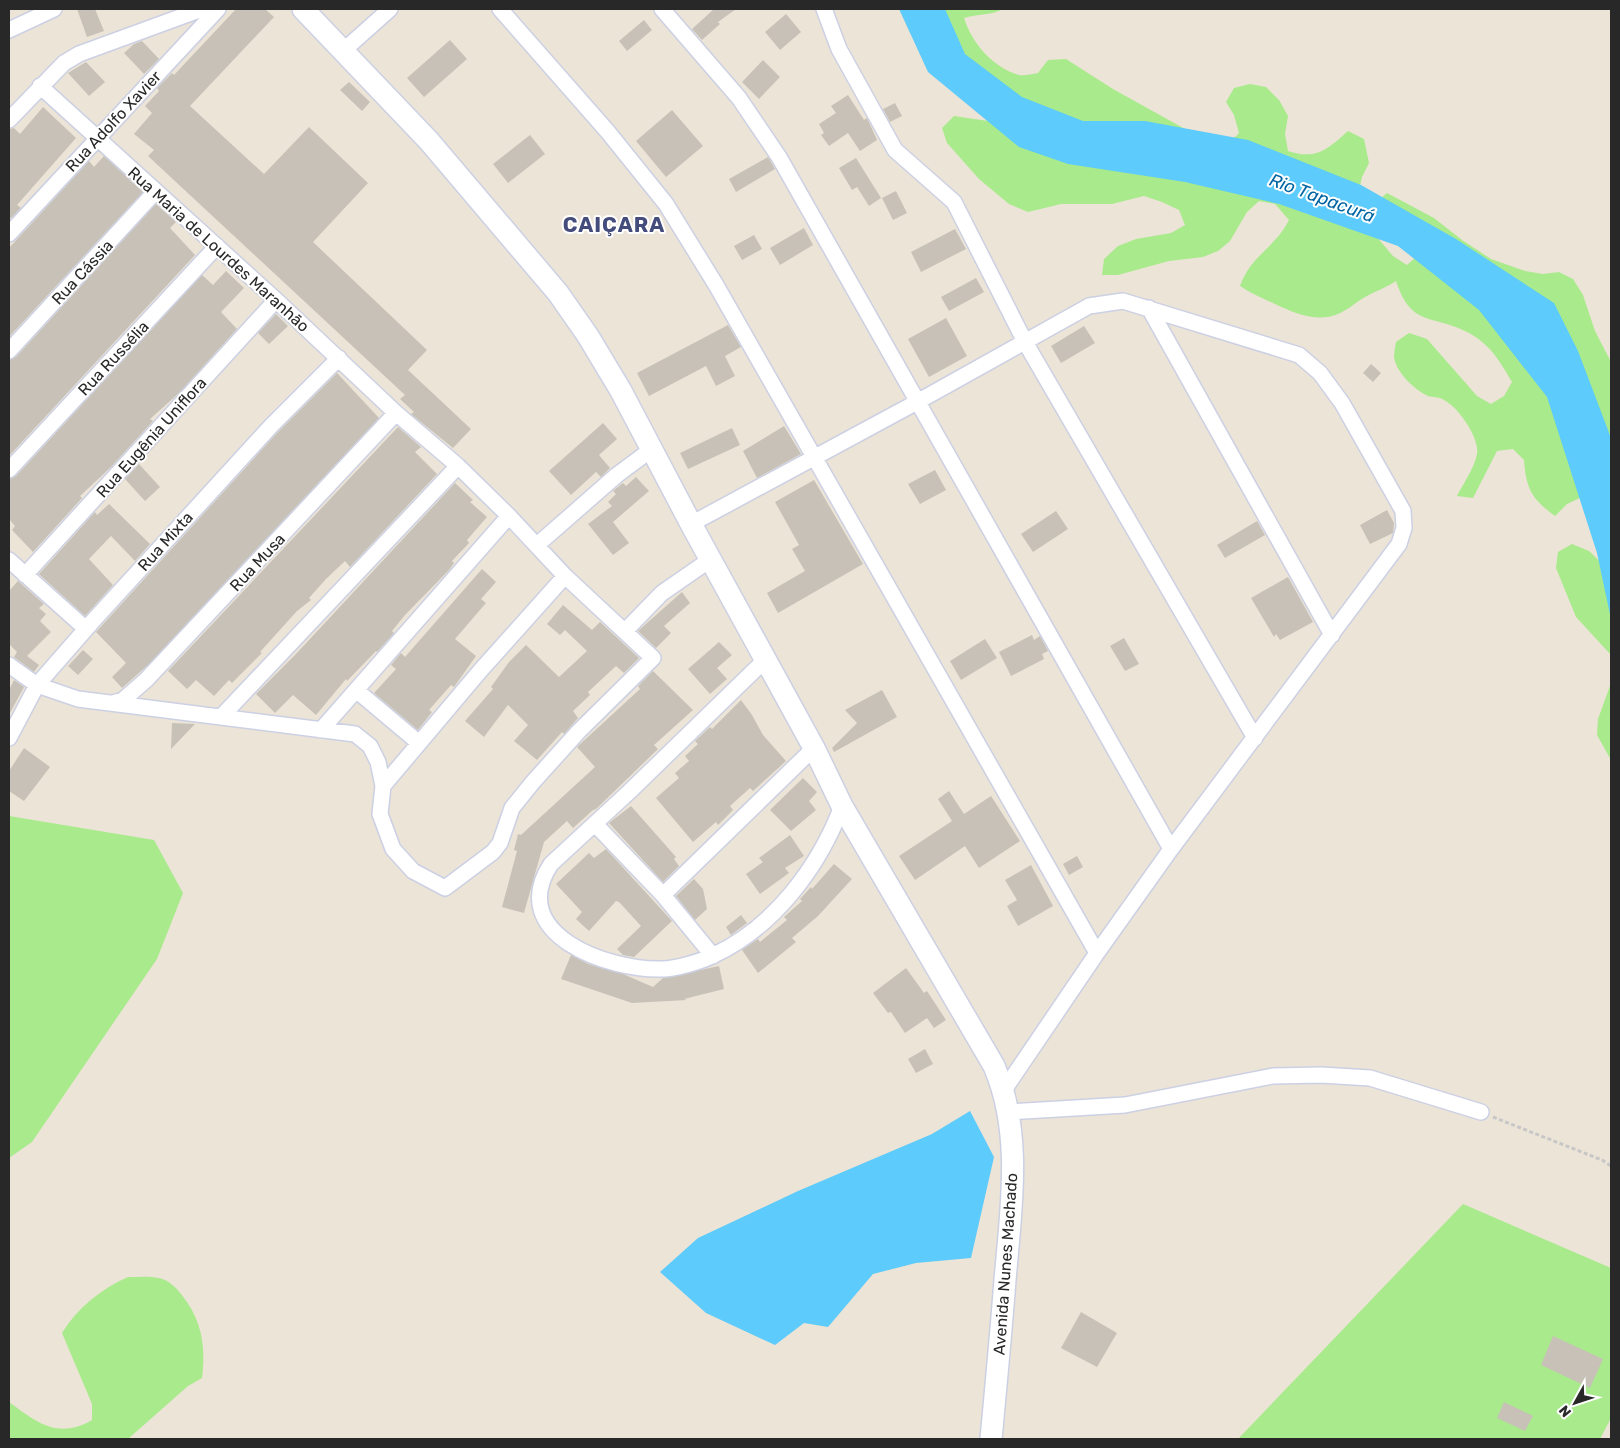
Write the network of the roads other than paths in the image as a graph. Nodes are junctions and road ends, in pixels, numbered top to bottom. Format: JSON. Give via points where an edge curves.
{"nodes":[{"id":1,"x":54,"y":9,"type":"edge"},
{"id":2,"x":202,"y":9,"type":"edge"},
{"id":3,"x":218,"y":9,"type":"edge"},
{"id":4,"x":303,"y":9,"type":"edge"},
{"id":5,"x":390,"y":9,"type":"edge"},
{"id":6,"x":500,"y":9,"type":"edge"},
{"id":7,"x":662,"y":9,"type":"edge"},
{"id":8,"x":824,"y":9,"type":"edge"},
{"id":9,"x":9,"y":30,"type":"edge"},
{"id":10,"x":343,"y":51,"type":"junction"},
{"id":11,"x":40,"y":86,"type":"junction"},
{"id":12,"x":9,"y":120,"type":"edge"},
{"id":13,"x":97,"y":138,"type":"junction"},
{"id":14,"x":156,"y":192,"type":"junction"},
{"id":15,"x":9,"y":234,"type":"edge"},
{"id":16,"x":217,"y":246,"type":"junction"},
{"id":17,"x":276,"y":300,"type":"junction"},
{"id":18,"x":1149,"y":308,"type":"junction"},
{"id":19,"x":1025,"y":342,"type":"junction"},
{"id":20,"x":9,"y":351,"type":"edge"},
{"id":21,"x":340,"y":358,"type":"junction"},
{"id":22,"x":917,"y":402,"type":"junction"},
{"id":23,"x":396,"y":413,"type":"junction"},
{"id":24,"x":652,"y":449,"type":"junction"},
{"id":25,"x":814,"y":457,"type":"junction"},
{"id":26,"x":458,"y":466,"type":"junction"},
{"id":27,"x":9,"y":470,"type":"edge"},
{"id":28,"x":509,"y":516,"type":"junction"},
{"id":29,"x":691,"y":524,"type":"junction"},
{"id":30,"x":537,"y":545,"type":"junction"},
{"id":31,"x":710,"y":559,"type":"junction"},
{"id":32,"x":9,"y":560,"type":"edge"},
{"id":33,"x":25,"y":575,"type":"junction"},
{"id":34,"x":565,"y":576,"type":"junction"},
{"id":35,"x":86,"y":628,"type":"junction"},
{"id":36,"x":625,"y":631,"type":"junction"},
{"id":37,"x":1332,"y":635,"type":"junction"},
{"id":38,"x":765,"y":660,"type":"junction"},
{"id":39,"x":9,"y":665,"type":"edge"},
{"id":40,"x":37,"y":685,"type":"junction"},
{"id":41,"x":356,"y":690,"type":"junction"},
{"id":42,"x":113,"y":703,"type":"junction"},
{"id":43,"x":23,"y":709,"type":"junction"},
{"id":44,"x":9,"y":716,"type":"edge"},
{"id":45,"x":221,"y":717,"type":"junction"},
{"id":46,"x":321,"y":730,"type":"junction"},
{"id":47,"x":9,"y":738,"type":"edge"},
{"id":48,"x":1255,"y":738,"type":"junction"},
{"id":49,"x":419,"y":742,"type":"junction"},
{"id":50,"x":814,"y":748,"type":"junction"},
{"id":51,"x":383,"y":786,"type":"junction"},
{"id":52,"x":842,"y":806,"type":"junction"},
{"id":53,"x":595,"y":824,"type":"junction"},
{"id":54,"x":1171,"y":849,"type":"junction"},
{"id":55,"x":662,"y":895,"type":"junction"},
{"id":56,"x":1097,"y":953,"type":"junction"},
{"id":57,"x":713,"y":956,"type":"junction"},
{"id":58,"x":1004,"y":1090,"type":"junction"},
{"id":59,"x":1008,"y":1112,"type":"junction"},
{"id":60,"x":1481,"y":1112,"type":"road end"},
{"id":61,"x":991,"y":1439,"type":"edge"}],
"edges":[{"from":1,"to":9,"type":"street"},
{"from":2,"to":11,"type":"street","via":[[79,54],[64,63]]},
{"from":3,"to":13,"type":"street","name":"Rua Adolfo Xavier"},
{"from":4,"to":10,"type":"main road","name":"Avenida Nunes Machado"},
{"from":5,"to":10,"type":"street"},
{"from":6,"to":25,"type":"street","via":[[608,132],[666,204]]},
{"from":7,"to":22,"type":"street","via":[[739,98],[779,157]]},
{"from":8,"to":19,"type":"street","via":[[839,49],[895,150],[954,202]]},
{"from":10,"to":24,"type":"main road","name":"Avenida Nunes Machado","via":[[429,141],[558,293],[588,336]]},
{"from":11,"to":12,"type":"street"},
{"from":11,"to":13,"type":"street","name":"Rua Maria de Lourdes Maranhão"},
{"from":13,"to":14,"type":"street","name":"Rua Maria de Lourdes Maranhão"},
{"from":13,"to":15,"type":"street","name":"Rua Adolfo Xavier"},
{"from":14,"to":16,"type":"street","name":"Rua Maria de Lourdes Maranhão"},
{"from":14,"to":20,"type":"street","name":"Rua Cássia"},
{"from":16,"to":17,"type":"street","name":"Rua Maria de Lourdes Maranhão"},
{"from":16,"to":27,"type":"street","name":"Rua Russélia"},
{"from":17,"to":21,"type":"street","name":"Rua Maria de Lourdes Maranhão"},
{"from":17,"to":33,"type":"street","name":"Rua Eugênia Uniflora"},
{"from":18,"to":19,"type":"street","via":[[1123,301],[1089,306]]},
{"from":18,"to":37,"type":"street"},
{"from":18,"to":37,"type":"street","via":[[1299,355],[1320,373],[1342,403],[1402,511],[1404,528],[1399,544]]},
{"from":19,"to":22,"type":"street"},
{"from":19,"to":48,"type":"street"},
{"from":21,"to":23,"type":"street","name":"Rua Maria de Lourdes Maranhão"},
{"from":21,"to":35,"type":"street","name":"Rua Mixta","via":[[271,426]]},
{"from":22,"to":25,"type":"street"},
{"from":22,"to":54,"type":"street"},
{"from":23,"to":26,"type":"street","name":"Rua Maria de Lourdes Maranhão"},
{"from":23,"to":42,"type":"street","name":"Rua Musa","via":[[146,680],[123,700]]},
{"from":24,"to":29,"type":"main road","name":"Avenida Nunes Machado"},
{"from":24,"to":30,"type":"street"},
{"from":25,"to":29,"type":"street"},
{"from":25,"to":56,"type":"street"},
{"from":26,"to":28,"type":"street","name":"Rua Maria de Lourdes Maranhão"},
{"from":26,"to":45,"type":"street"},
{"from":28,"to":30,"type":"street","name":"Rua Maria de Lourdes Maranhão"},
{"from":28,"to":41,"type":"street"},
{"from":29,"to":31,"type":"main road","name":"Avenida Nunes Machado"},
{"from":30,"to":34,"type":"street","name":"Rua Maria de Lourdes Maranhão"},
{"from":31,"to":36,"type":"street","via":[[662,593]]},
{"from":31,"to":38,"type":"main road","name":"Avenida Nunes Machado"},
{"from":32,"to":33,"type":"street"},
{"from":33,"to":35,"type":"street"},
{"from":34,"to":36,"type":"street","name":"Rua Maria de Lourdes Maranhão"},
{"from":34,"to":49,"type":"street"},
{"from":35,"to":40,"type":"street","name":"Rua Mixta"},
{"from":36,"to":51,"type":"street","name":"Rua Maria de Lourdes Maranhão","via":[[653,658],[533,782],[512,808],[500,843],[493,852],[444,888],[413,871],[393,849],[380,814]]},
{"from":37,"to":48,"type":"street"},
{"from":38,"to":50,"type":"main road","name":"Avenida Nunes Machado"},
{"from":38,"to":53,"type":"street"},
{"from":39,"to":40,"type":"street"},
{"from":40,"to":42,"type":"street","via":[[78,699]]},
{"from":40,"to":43,"type":"street","name":"Rua Mixta"},
{"from":41,"to":46,"type":"street"},
{"from":41,"to":49,"type":"street"},
{"from":42,"to":45,"type":"street"},
{"from":43,"to":44,"type":"street"},
{"from":43,"to":47,"type":"street","name":"Rua Mixta"},
{"from":45,"to":46,"type":"street"},
{"from":46,"to":51,"type":"street","via":[[355,734],[370,746],[378,762]]},
{"from":48,"to":54,"type":"street"},
{"from":49,"to":51,"type":"street"},
{"from":50,"to":52,"type":"main road","name":"Avenida Nunes Machado"},
{"from":50,"to":55,"type":"street"},
{"from":52,"to":57,"type":"street","via":[[831,835],[804,878],[756,928]]},
{"from":52,"to":58,"type":"main road","name":"Avenida Nunes Machado","via":[[994,1066]]},
{"from":53,"to":55,"type":"street"},
{"from":53,"to":57,"type":"street","via":[[551,864],[542,879],[539,906],[548,927],[574,948],[610,962],[664,970]]},
{"from":54,"to":56,"type":"street"},
{"from":55,"to":57,"type":"street"},
{"from":56,"to":58,"type":"street"},
{"from":58,"to":59,"type":"main road","name":"Avenida Nunes Machado"},
{"from":59,"to":60,"type":"street","via":[[1125,1105],[1273,1076],[1321,1075],[1370,1078]]},
{"from":59,"to":61,"type":"main road","name":"Avenida Nunes Machado","via":[[1013,1150],[1011,1213]]}]}
